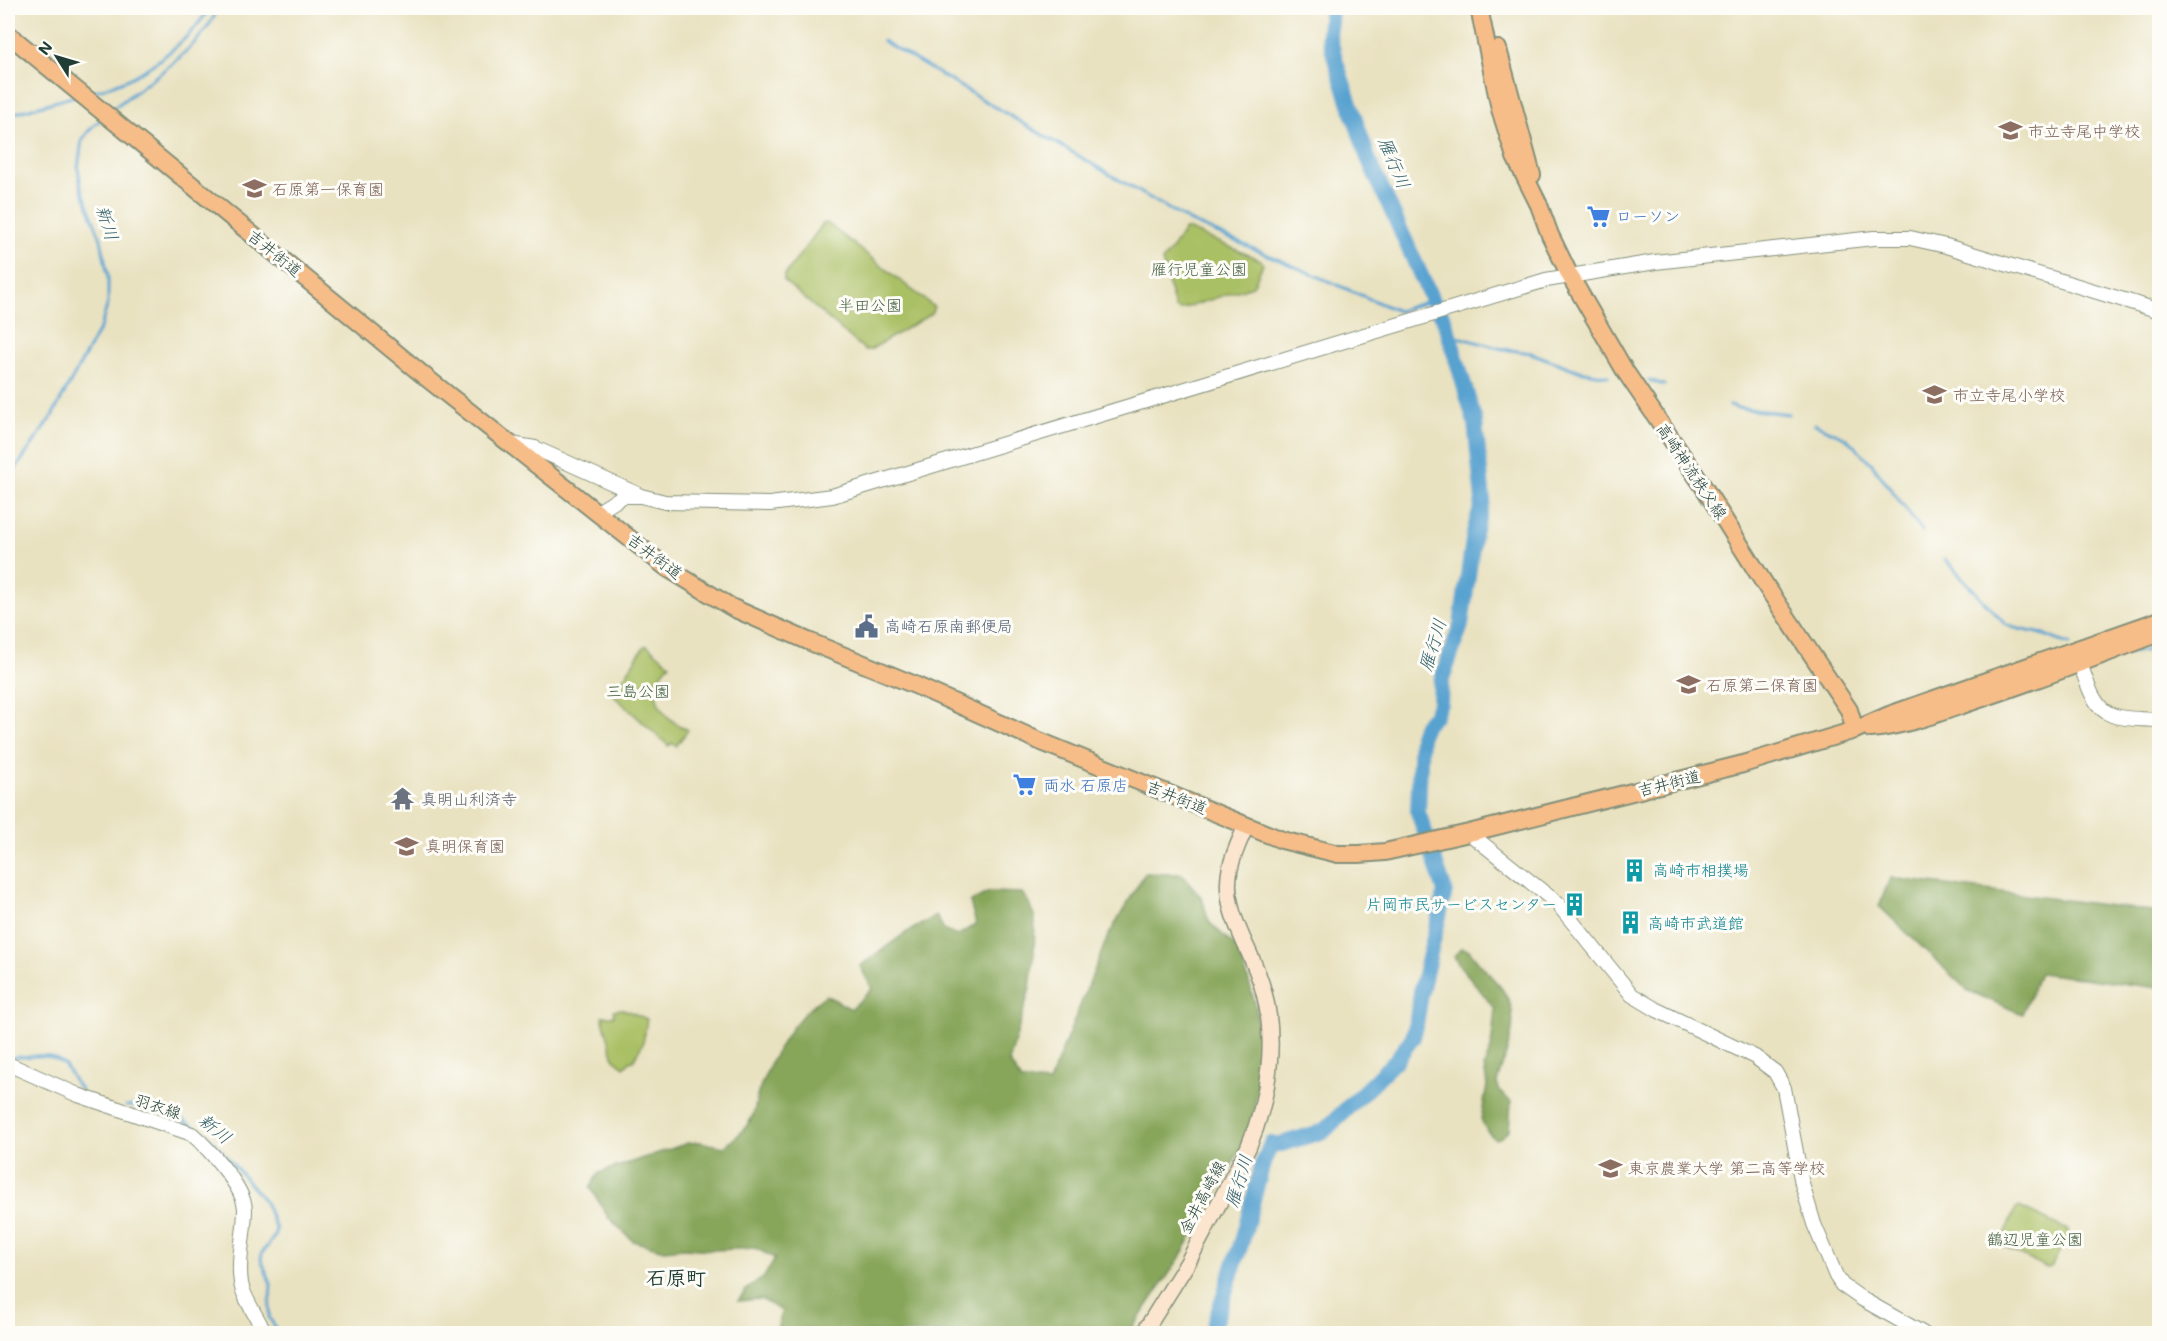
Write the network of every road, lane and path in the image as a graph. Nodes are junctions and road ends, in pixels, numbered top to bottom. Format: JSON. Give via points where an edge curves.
{"nodes":[{"id":1,"x":1479,"y":8,"type":"edge"},
{"id":2,"x":1490,"y":8,"type":"edge"},
{"id":3,"x":8,"y":34,"type":"edge"},
{"id":4,"x":1539,"y":205,"type":"junction"},
{"id":5,"x":1570,"y":276,"type":"junction"},
{"id":6,"x":2160,"y":311,"type":"edge"},
{"id":7,"x":509,"y":443,"type":"junction"},
{"id":8,"x":641,"y":496,"type":"junction"},
{"id":9,"x":598,"y":512,"type":"junction"},
{"id":10,"x":2160,"y":620,"type":"edge"},
{"id":11,"x":2160,"y":633,"type":"edge"},
{"id":12,"x":2078,"y":658,"type":"junction"},
{"id":13,"x":2160,"y":720,"type":"edge"},
{"id":14,"x":1855,"y":730,"type":"junction"},
{"id":15,"x":1246,"y":826,"type":"junction"},
{"id":16,"x":1469,"y":833,"type":"junction"},
{"id":17,"x":8,"y":1065,"type":"edge"},
{"id":18,"x":265,"y":1334,"type":"edge"},
{"id":19,"x":1143,"y":1334,"type":"edge"},
{"id":20,"x":1924,"y":1334,"type":"edge"}],
"edges":[{"from":1,"to":4,"type":"main road","name":"高崎神流秩父線","via":[[1500,109],[1515,157]]},
{"from":2,"to":4,"type":"main road","name":"高崎神流秩父線"},
{"from":3,"to":7,"type":"main road","name":"吉井街道"},
{"from":4,"to":5,"type":"main road","name":"高崎神流秩父線"},
{"from":5,"to":6,"type":"street","via":[[1655,262],[1874,238],[1910,238]]},
{"from":5,"to":8,"type":"street","via":[[1421,316],[832,496],[739,504],[665,502]]},
{"from":5,"to":14,"type":"main road","name":"高崎神流秩父線","via":[[1625,371],[1849,711]]},
{"from":7,"to":8,"type":"street","via":[[535,448]]},
{"from":7,"to":9,"type":"main road","name":"吉井街道"},
{"from":8,"to":9,"type":"street","via":[[623,496]]},
{"from":9,"to":15,"type":"main road","name":"吉井街道","via":[[667,567],[733,608]]},
{"from":10,"to":12,"type":"main road","name":"吉井街道"},
{"from":11,"to":12,"type":"main road","name":"吉井街道"},
{"from":12,"to":13,"type":"street","via":[[2102,710],[2114,716]]},
{"from":12,"to":14,"type":"main road","name":"吉井街道","via":[[1889,715]]},
{"from":14,"to":16,"type":"main road","name":"吉井街道","via":[[1734,766]]},
{"from":15,"to":16,"type":"main road","name":"吉井街道","via":[[1338,854],[1385,852]]},
{"from":15,"to":19,"type":"main road","name":"金井高崎線","via":[[1230,869],[1228,896],[1263,987],[1269,1022],[1266,1084],[1248,1148],[1188,1262]]},
{"from":16,"to":20,"type":"street","via":[[1557,903],[1632,995],[1755,1057],[1775,1072],[1784,1088],[1802,1184],[1836,1276],[1862,1299]]},
{"from":17,"to":18,"type":"street","name":"羽衣線","via":[[78,1095],[192,1134],[206,1146],[245,1207],[239,1255],[241,1286]]}]}
